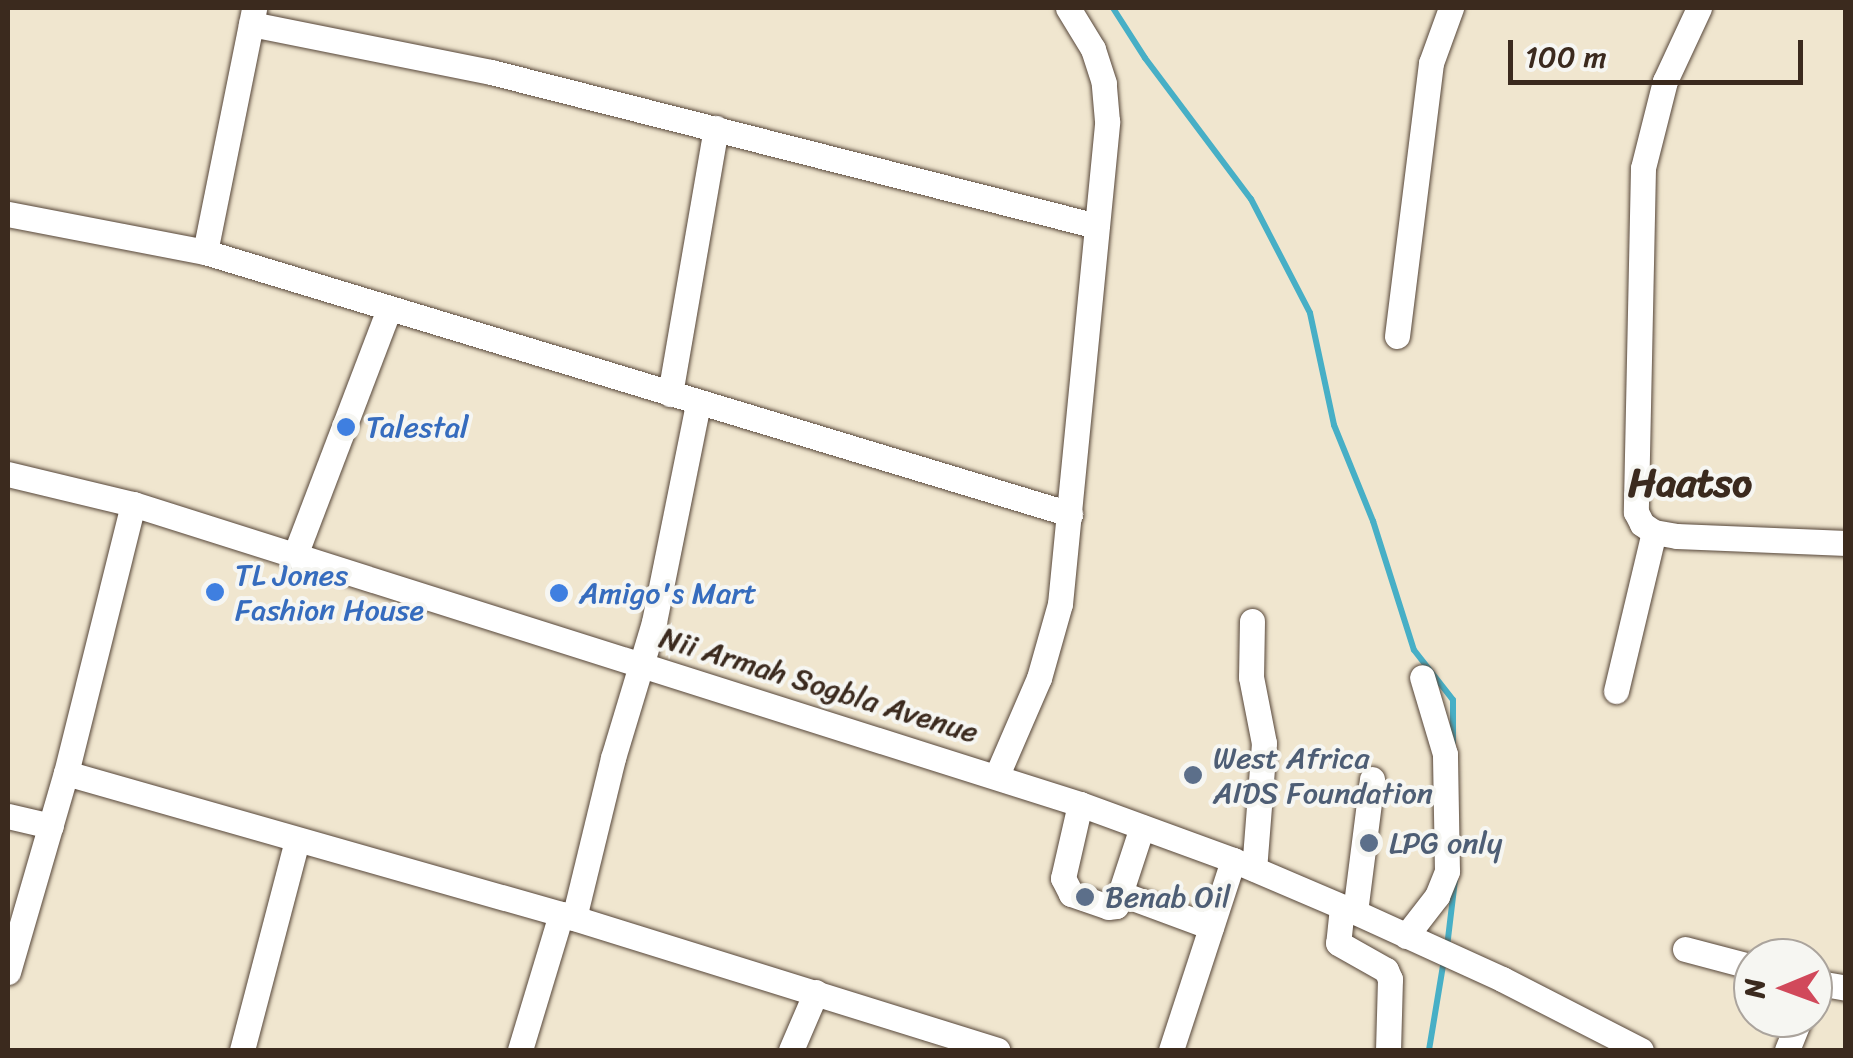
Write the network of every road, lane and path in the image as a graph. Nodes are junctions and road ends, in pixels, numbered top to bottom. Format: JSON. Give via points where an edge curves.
{"nodes":[{"id":1,"x":1068,"y":8,"type":"edge"},
{"id":2,"x":1451,"y":8,"type":"edge"},
{"id":3,"x":1700,"y":8,"type":"edge"},
{"id":4,"x":252,"y":16,"type":"edge"},
{"id":5,"x":716,"y":128,"type":"junction"},
{"id":6,"x":8,"y":214,"type":"edge"},
{"id":7,"x":1097,"y":226,"type":"junction"},
{"id":8,"x":205,"y":252,"type":"junction"},
{"id":9,"x":389,"y":309,"type":"junction"},
{"id":10,"x":1397,"y":336,"type":"dead end"},
{"id":11,"x":670,"y":394,"type":"junction"},
{"id":12,"x":698,"y":402,"type":"junction"},
{"id":13,"x":8,"y":474,"type":"edge"},
{"id":14,"x":134,"y":504,"type":"junction"},
{"id":15,"x":1070,"y":514,"type":"junction"},
{"id":16,"x":1654,"y":532,"type":"junction"},
{"id":17,"x":1846,"y":543,"type":"edge"},
{"id":18,"x":295,"y":555,"type":"junction"},
{"id":19,"x":1252,"y":621,"type":"dead end"},
{"id":20,"x":641,"y":664,"type":"junction"},
{"id":21,"x":1422,"y":677,"type":"dead end"},
{"id":22,"x":1616,"y":691,"type":"dead end"},
{"id":23,"x":66,"y":773,"type":"junction"},
{"id":24,"x":997,"y":775,"type":"junction"},
{"id":25,"x":1372,"y":779,"type":"dead end"},
{"id":26,"x":1080,"y":804,"type":"junction"},
{"id":27,"x":8,"y":816,"type":"edge"},
{"id":28,"x":50,"y":826,"type":"junction"},
{"id":29,"x":1142,"y":827,"type":"junction"},
{"id":30,"x":297,"y":842,"type":"junction"},
{"id":31,"x":1244,"y":864,"type":"junction"},
{"id":32,"x":1122,"y":894,"type":"junction"},
{"id":33,"x":1348,"y":909,"type":"junction"},
{"id":34,"x":567,"y":916,"type":"junction"},
{"id":35,"x":1211,"y":926,"type":"junction"},
{"id":36,"x":1416,"y":940,"type":"junction"},
{"id":37,"x":1685,"y":950,"type":"dead end"},
{"id":38,"x":1733,"y":962,"type":"edge"},
{"id":39,"x":8,"y":972,"type":"edge"},
{"id":40,"x":816,"y":992,"type":"junction"},
{"id":41,"x":242,"y":1050,"type":"edge"},
{"id":42,"x":520,"y":1050,"type":"edge"},
{"id":43,"x":791,"y":1050,"type":"edge"},
{"id":44,"x":998,"y":1050,"type":"edge"},
{"id":45,"x":1171,"y":1050,"type":"edge"},
{"id":46,"x":1388,"y":1050,"type":"edge"},
{"id":47,"x":1641,"y":1050,"type":"edge"}],
"edges":[{"from":1,"to":7,"type":"street","via":[[1104,84]]},
{"from":2,"to":10,"type":"street","via":[[1432,62]]},
{"from":3,"to":16,"type":"street","via":[[1665,81],[1643,168],[1634,497],[1642,524]]},
{"from":4,"to":5,"type":"street"},
{"from":4,"to":8,"type":"street"},
{"from":5,"to":7,"type":"street"},
{"from":5,"to":11,"type":"street"},
{"from":6,"to":8,"type":"street"},
{"from":7,"to":15,"type":"street"},
{"from":8,"to":9,"type":"street"},
{"from":9,"to":11,"type":"street"},
{"from":9,"to":18,"type":"street"},
{"from":11,"to":12,"type":"street"},
{"from":12,"to":15,"type":"street"},
{"from":12,"to":20,"type":"street","via":[[678,518]]},
{"from":13,"to":14,"type":"street","name":"Nii Armah Sogbla Avenue"},
{"from":14,"to":18,"type":"street","name":"Nii Armah Sogbla Avenue"},
{"from":14,"to":23,"type":"street"},
{"from":15,"to":24,"type":"street","via":[[1060,604]]},
{"from":16,"to":17,"type":"street"},
{"from":16,"to":22,"type":"street"},
{"from":18,"to":20,"type":"street","name":"Nii Armah Sogbla Avenue"},
{"from":19,"to":31,"type":"street","via":[[1251,678],[1264,743]]},
{"from":20,"to":24,"type":"street","name":"Nii Armah Sogbla Avenue"},
{"from":20,"to":34,"type":"street"},
{"from":21,"to":36,"type":"street","via":[[1445,754],[1447,871]]},
{"from":23,"to":28,"type":"street"},
{"from":23,"to":30,"type":"street"},
{"from":24,"to":26,"type":"street","name":"Nii Armah Sogbla Avenue"},
{"from":25,"to":33,"type":"street"},
{"from":26,"to":29,"type":"street","name":"Nii Armah Sogbla Avenue"},
{"from":26,"to":32,"type":"street","via":[[1064,888],[1108,907]]},
{"from":27,"to":28,"type":"street"},
{"from":28,"to":39,"type":"street"},
{"from":29,"to":31,"type":"street","name":"Nii Armah Sogbla Avenue"},
{"from":29,"to":32,"type":"street"},
{"from":30,"to":34,"type":"street"},
{"from":30,"to":41,"type":"street"},
{"from":31,"to":33,"type":"street","name":"Nii Armah Sogbla Avenue"},
{"from":31,"to":35,"type":"street"},
{"from":32,"to":35,"type":"street"},
{"from":33,"to":36,"type":"street","name":"Nii Armah Sogbla Avenue"},
{"from":33,"to":46,"type":"street","via":[[1338,943],[1390,978]]},
{"from":34,"to":40,"type":"street"},
{"from":34,"to":42,"type":"street"},
{"from":35,"to":45,"type":"street"},
{"from":36,"to":47,"type":"street","name":"Nii Armah Sogbla Avenue"},
{"from":37,"to":38,"type":"street"},
{"from":40,"to":43,"type":"street"},
{"from":40,"to":44,"type":"street"}]}
